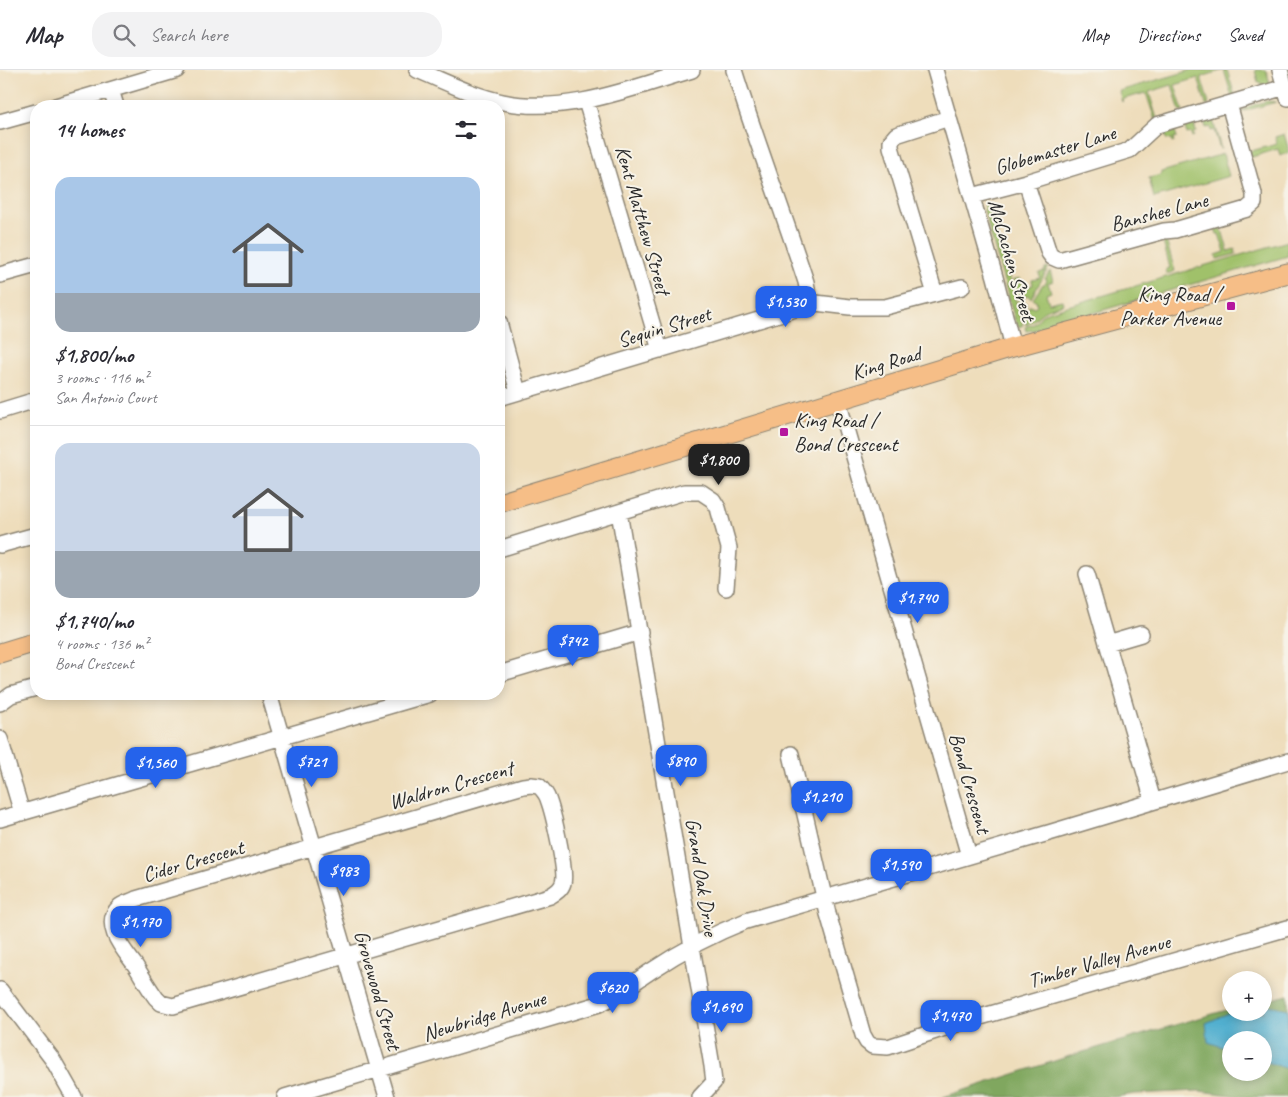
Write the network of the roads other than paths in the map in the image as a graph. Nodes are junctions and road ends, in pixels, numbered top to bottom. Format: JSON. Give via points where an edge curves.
{"nodes":[{"id":1,"x":177,"y":70,"type":"edge"},
{"id":2,"x":417,"y":70,"type":"edge"},
{"id":3,"x":692,"y":70,"type":"edge"},
{"id":4,"x":734,"y":70,"type":"edge"},
{"id":5,"x":935,"y":70,"type":"edge"},
{"id":6,"x":1280,"y":70,"type":"edge"},
{"id":7,"x":111,"y":90,"type":"junction"},
{"id":8,"x":1286,"y":92,"type":"edge"},
{"id":9,"x":77,"y":100,"type":"edge"},
{"id":10,"x":114,"y":100,"type":"edge"},
{"id":11,"x":495,"y":100,"type":"edge"},
{"id":12,"x":586,"y":101,"type":"junction"},
{"id":13,"x":505,"y":103,"type":"edge"},
{"id":14,"x":1229,"y":104,"type":"junction"},
{"id":15,"x":30,"y":114,"type":"edge"},
{"id":16,"x":949,"y":118,"type":"junction"},
{"id":17,"x":0,"y":122,"type":"edge"},
{"id":18,"x":1026,"y":182,"type":"junction"},
{"id":19,"x":972,"y":196,"type":"junction"},
{"id":20,"x":30,"y":267,"type":"edge"},
{"id":21,"x":1288,"y":273,"type":"edge"},
{"id":22,"x":0,"y":275,"type":"edge"},
{"id":23,"x":962,"y":286,"type":"dead end"},
{"id":24,"x":935,"y":294,"type":"junction"},
{"id":25,"x":807,"y":302,"type":"junction"},
{"id":26,"x":505,"y":344,"type":"edge"},
{"id":27,"x":1013,"y":347,"type":"junction"},
{"id":28,"x":660,"y":350,"type":"junction"},
{"id":29,"x":518,"y":392,"type":"junction"},
{"id":30,"x":505,"y":396,"type":"edge"},
{"id":31,"x":838,"y":401,"type":"junction"},
{"id":32,"x":30,"y":402,"type":"edge"},
{"id":33,"x":0,"y":411,"type":"edge"},
{"id":34,"x":505,"y":501,"type":"edge"},
{"id":35,"x":619,"y":512,"type":"junction"},
{"id":36,"x":30,"y":536,"type":"edge"},
{"id":37,"x":0,"y":544,"type":"edge"},
{"id":38,"x":505,"y":547,"type":"edge"},
{"id":39,"x":1087,"y":574,"type":"dead end"},
{"id":40,"x":726,"y":588,"type":"dead end"},
{"id":41,"x":640,"y":632,"type":"junction"},
{"id":42,"x":1141,"y":634,"type":"dead end"},
{"id":43,"x":30,"y":644,"type":"edge"},
{"id":44,"x":1107,"y":644,"type":"junction"},
{"id":45,"x":0,"y":653,"type":"edge"},
{"id":46,"x":505,"y":672,"type":"edge"},
{"id":47,"x":30,"y":690,"type":"edge"},
{"id":48,"x":271,"y":700,"type":"edge"},
{"id":49,"x":409,"y":700,"type":"edge"},
{"id":50,"x":0,"y":703,"type":"edge"},
{"id":51,"x":282,"y":737,"type":"junction"},
{"id":52,"x":0,"y":739,"type":"edge"},
{"id":53,"x":791,"y":754,"type":"dead end"},
{"id":54,"x":1288,"y":761,"type":"edge"},
{"id":55,"x":1153,"y":801,"type":"junction"},
{"id":56,"x":22,"y":813,"type":"junction"},
{"id":57,"x":0,"y":819,"type":"edge"},
{"id":58,"x":314,"y":847,"type":"junction"},
{"id":59,"x":968,"y":856,"type":"junction"},
{"id":60,"x":824,"y":898,"type":"junction"},
{"id":61,"x":1288,"y":928,"type":"edge"},
{"id":62,"x":692,"y":946,"type":"junction"},
{"id":63,"x":346,"y":956,"type":"junction"},
{"id":64,"x":0,"y":990,"type":"edge"},
{"id":65,"x":379,"y":1070,"type":"junction"},
{"id":66,"x":74,"y":1097,"type":"edge"},
{"id":67,"x":285,"y":1097,"type":"edge"},
{"id":68,"x":387,"y":1097,"type":"edge"},
{"id":69,"x":700,"y":1097,"type":"edge"}],
"edges":[{"from":1,"to":7,"type":"street"},
{"from":2,"to":11,"type":"street"},
{"from":3,"to":12,"type":"street"},
{"from":4,"to":25,"type":"street","via":[[803,273],[808,290]]},
{"from":5,"to":16,"type":"street","name":"McCachen Street"},
{"from":6,"to":8,"type":"street"},
{"from":7,"to":9,"type":"street"},
{"from":7,"to":10,"type":"street"},
{"from":8,"to":14,"type":"street","name":"Globemaster Lane"},
{"from":12,"to":13,"type":"street","via":[[550,106]]},
{"from":12,"to":28,"type":"street","name":"Kent Matthew Street"},
{"from":14,"to":18,"type":"street","name":"Globemaster Lane","via":[[1156,125],[1130,150]]},
{"from":14,"to":18,"type":"street","name":"Banshee Lane","via":[[1254,194],[1254,203],[1247,209],[1059,260],[1049,253]]},
{"from":15,"to":17,"type":"street"},
{"from":16,"to":19,"type":"street","name":"McCachen Street"},
{"from":16,"to":24,"type":"street","via":[[896,135],[891,141]]},
{"from":18,"to":19,"type":"street","name":"Globemaster Lane"},
{"from":19,"to":27,"type":"street","name":"McCachen Street"},
{"from":20,"to":22,"type":"street"},
{"from":21,"to":27,"type":"main road","name":"King Road"},
{"from":23,"to":24,"type":"street"},
{"from":24,"to":25,"type":"street","via":[[885,307]]},
{"from":25,"to":28,"type":"street","name":"Sequin Street","via":[[802,307]]},
{"from":26,"to":29,"type":"street"},
{"from":27,"to":31,"type":"main road","name":"King Road"},
{"from":28,"to":29,"type":"street","name":"Sequin Street"},
{"from":29,"to":30,"type":"street","name":"Sequin Street"},
{"from":31,"to":34,"type":"main road","name":"King Road"},
{"from":31,"to":59,"type":"street","name":"Bond Crescent"},
{"from":32,"to":33,"type":"street"},
{"from":35,"to":38,"type":"street"},
{"from":35,"to":40,"type":"street","via":[[684,492],[700,492],[707,496],[718,508],[729,548]]},
{"from":35,"to":41,"type":"street","name":"Grand Oak Drive"},
{"from":36,"to":37,"type":"street"},
{"from":39,"to":44,"type":"street"},
{"from":41,"to":46,"type":"street"},
{"from":41,"to":62,"type":"street","name":"Grand Oak Drive"},
{"from":42,"to":44,"type":"street"},
{"from":43,"to":45,"type":"main road"},
{"from":44,"to":55,"type":"street"},
{"from":47,"to":50,"type":"street"},
{"from":48,"to":51,"type":"street","name":"Grovewood Street"},
{"from":49,"to":51,"type":"street"},
{"from":51,"to":56,"type":"street"},
{"from":51,"to":58,"type":"street","name":"Grovewood Street"},
{"from":52,"to":56,"type":"street"},
{"from":53,"to":60,"type":"street","name":"Timber Valley Avenue"},
{"from":54,"to":55,"type":"street","name":"Bond Crescent"},
{"from":55,"to":59,"type":"street","name":"Bond Crescent"},
{"from":56,"to":57,"type":"street"},
{"from":58,"to":63,"type":"street","name":"Grovewood Street"},
{"from":58,"to":63,"type":"street","name":"Cider Crescent","via":[[120,906],[112,920],[114,932],[156,998],[167,1006],[180,1005]]},
{"from":58,"to":63,"type":"street","name":"Waldron Crescent","via":[[524,786],[539,786],[548,798],[564,878],[556,893]]},
{"from":59,"to":60,"type":"street","name":"Newbridge Avenue"},
{"from":60,"to":61,"type":"street","name":"Timber Valley Avenue","via":[[863,1036],[872,1046],[880,1047]]},
{"from":60,"to":62,"type":"street","name":"Newbridge Avenue","via":[[746,921]]},
{"from":62,"to":65,"type":"street","name":"Newbridge Avenue","via":[[599,1004]]},
{"from":62,"to":69,"type":"street","name":"Grand Oak Drive","via":[[714,1082]]},
{"from":63,"to":65,"type":"street","name":"Grovewood Street"},
{"from":64,"to":66,"type":"street","via":[[54,1060]]},
{"from":65,"to":67,"type":"street","name":"Newbridge Avenue"},
{"from":65,"to":68,"type":"street","name":"Grovewood Street"}]}
